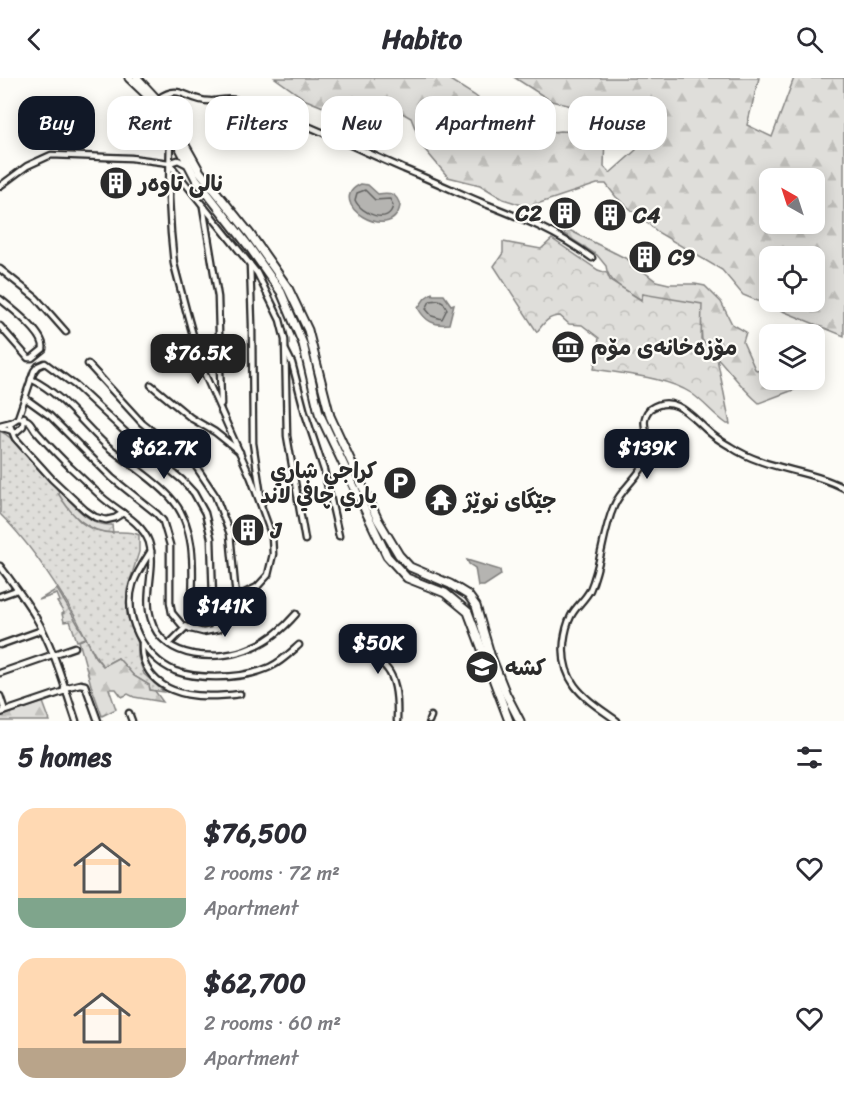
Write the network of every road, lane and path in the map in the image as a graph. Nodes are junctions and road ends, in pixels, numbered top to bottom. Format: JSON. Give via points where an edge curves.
{"nodes":[{"id":1,"x":129,"y":78,"type":"edge"},
{"id":2,"x":137,"y":78,"type":"edge"},
{"id":3,"x":147,"y":96,"type":"edge"},
{"id":4,"x":155,"y":96,"type":"edge"},
{"id":5,"x":163,"y":96,"type":"edge"},
{"id":6,"x":190,"y":96,"type":"edge"},
{"id":7,"x":193,"y":97,"type":"edge"},
{"id":8,"x":170,"y":150,"type":"edge"},
{"id":9,"x":181,"y":150,"type":"edge"},
{"id":10,"x":187,"y":150,"type":"edge"},
{"id":11,"x":176,"y":160,"type":"junction"},
{"id":12,"x":169,"y":162,"type":"junction"},
{"id":13,"x":187,"y":165,"type":"junction"},
{"id":14,"x":178,"y":174,"type":"junction"},
{"id":15,"x":0,"y":186,"type":"edge"},
{"id":16,"x":202,"y":204,"type":"junction"},
{"id":17,"x":592,"y":258,"type":"dead end"},
{"id":18,"x":250,"y":264,"type":"junction"},
{"id":19,"x":0,"y":269,"type":"edge"},
{"id":20,"x":0,"y":299,"type":"edge"},
{"id":21,"x":294,"y":321,"type":"junction"},
{"id":22,"x":0,"y":326,"type":"edge"},
{"id":23,"x":282,"y":327,"type":"junction"},
{"id":24,"x":298,"y":329,"type":"junction"},
{"id":25,"x":66,"y":332,"type":"dead end"},
{"id":26,"x":284,"y":335,"type":"junction"},
{"id":27,"x":285,"y":349,"type":"junction"},
{"id":28,"x":88,"y":364,"type":"dead end"},
{"id":29,"x":31,"y":379,"type":"junction"},
{"id":30,"x":151,"y":385,"type":"dead end"},
{"id":31,"x":25,"y":398,"type":"junction"},
{"id":32,"x":221,"y":407,"type":"junction"},
{"id":33,"x":22,"y":408,"type":"junction"},
{"id":34,"x":25,"y":419,"type":"junction"},
{"id":35,"x":14,"y":421,"type":"junction"},
{"id":36,"x":0,"y":426,"type":"edge"},
{"id":37,"x":22,"y":428,"type":"junction"},
{"id":38,"x":34,"y":428,"type":"junction"},
{"id":39,"x":11,"y":432,"type":"junction"},
{"id":40,"x":21,"y":444,"type":"junction"},
{"id":41,"x":241,"y":453,"type":"junction"},
{"id":42,"x":844,"y":488,"type":"edge"},
{"id":43,"x":264,"y":512,"type":"junction"},
{"id":44,"x":123,"y":513,"type":"junction"},
{"id":45,"x":339,"y":536,"type":"dead end"},
{"id":46,"x":305,"y":540,"type":"dead end"},
{"id":47,"x":150,"y":552,"type":"junction"},
{"id":48,"x":0,"y":566,"type":"edge"},
{"id":49,"x":17,"y":590,"type":"junction"},
{"id":50,"x":0,"y":596,"type":"edge"},
{"id":51,"x":236,"y":597,"type":"junction"},
{"id":52,"x":296,"y":614,"type":"dead end"},
{"id":53,"x":188,"y":628,"type":"junction"},
{"id":54,"x":42,"y":630,"type":"junction"},
{"id":55,"x":214,"y":630,"type":"junction"},
{"id":56,"x":346,"y":636,"type":"dead end"},
{"id":57,"x":141,"y":640,"type":"junction"},
{"id":58,"x":169,"y":644,"type":"junction"},
{"id":59,"x":0,"y":645,"type":"edge"},
{"id":60,"x":299,"y":645,"type":"dead end"},
{"id":61,"x":75,"y":646,"type":"dead end"},
{"id":62,"x":53,"y":655,"type":"junction"},
{"id":63,"x":153,"y":656,"type":"junction"},
{"id":64,"x":146,"y":666,"type":"junction"},
{"id":65,"x":0,"y":673,"type":"edge"},
{"id":66,"x":65,"y":689,"type":"junction"},
{"id":67,"x":240,"y":694,"type":"dead end"},
{"id":68,"x":0,"y":696,"type":"edge"},
{"id":69,"x":3,"y":712,"type":"edge"},
{"id":70,"x":129,"y":713,"type":"dead end"},
{"id":71,"x":76,"y":721,"type":"edge"},
{"id":72,"x":98,"y":721,"type":"edge"},
{"id":73,"x":132,"y":721,"type":"edge"},
{"id":74,"x":397,"y":721,"type":"edge"},
{"id":75,"x":509,"y":721,"type":"edge"},
{"id":76,"x":520,"y":721,"type":"edge"},
{"id":77,"x":617,"y":721,"type":"edge"}],
"edges":[{"from":1,"to":3,"type":"main road"},
{"from":2,"to":4,"type":"main road"},
{"from":5,"to":6,"type":"street","via":[[170,92]]},
{"from":7,"to":17,"type":"street","via":[[206,101],[228,99],[258,108],[349,144],[522,218],[568,240]]},
{"from":8,"to":12,"type":"street"},
{"from":9,"to":13,"type":"main road"},
{"from":10,"to":76,"type":"main road","via":[[292,296],[308,330],[330,416],[382,529],[410,567],[450,584],[476,606],[490,654]]},
{"from":11,"to":12,"type":"street"},
{"from":11,"to":13,"type":"street"},
{"from":11,"to":14,"type":"street"},
{"from":12,"to":14,"type":"street"},
{"from":12,"to":15,"type":"street","via":[[51,155],[27,166]]},
{"from":12,"to":32,"type":"street","via":[[174,264],[196,350]]},
{"from":13,"to":21,"type":"main road","via":[[275,283]]},
{"from":14,"to":16,"type":"street"},
{"from":16,"to":18,"type":"street"},
{"from":16,"to":32,"type":"street","via":[[218,297]]},
{"from":18,"to":23,"type":"street","via":[[265,285]]},
{"from":18,"to":43,"type":"street","via":[[253,443]]},
{"from":19,"to":25,"type":"street","via":[[32,294]]},
{"from":20,"to":22,"type":"street","via":[[24,318],[43,342],[43,349],[28,358]]},
{"from":21,"to":23,"type":"street"},
{"from":21,"to":24,"type":"main road"},
{"from":23,"to":26,"type":"street"},
{"from":24,"to":26,"type":"street"},
{"from":24,"to":75,"type":"main road","via":[[319,413],[387,556],[410,580],[445,592],[468,612]]},
{"from":26,"to":27,"type":"street"},
{"from":27,"to":45,"type":"street","via":[[326,476]]},
{"from":27,"to":46,"type":"street","via":[[286,425]]},
{"from":28,"to":51,"type":"street","via":[[142,423],[190,460],[209,483],[230,534]]},
{"from":29,"to":31,"type":"street"},
{"from":29,"to":53,"type":"street","via":[[63,400],[106,444],[165,492],[180,511],[191,544]]},
{"from":29,"to":55,"type":"street","via":[[38,366],[45,363],[52,367],[194,493],[205,513],[211,538]]},
{"from":30,"to":41,"type":"street"},
{"from":31,"to":33,"type":"street"},
{"from":31,"to":53,"type":"street","via":[[50,416],[94,463],[163,521],[170,545],[171,609],[178,622]]},
{"from":32,"to":41,"type":"street"},
{"from":33,"to":34,"type":"street"},
{"from":33,"to":35,"type":"street"},
{"from":34,"to":35,"type":"street"},
{"from":34,"to":37,"type":"street"},
{"from":34,"to":38,"type":"street"},
{"from":35,"to":36,"type":"street"},
{"from":35,"to":37,"type":"street"},
{"from":35,"to":39,"type":"street"},
{"from":36,"to":39,"type":"street"},
{"from":37,"to":38,"type":"street"},
{"from":37,"to":39,"type":"street"},
{"from":37,"to":40,"type":"street"},
{"from":38,"to":44,"type":"street","via":[[88,484]]},
{"from":39,"to":40,"type":"street"},
{"from":40,"to":44,"type":"street","via":[[90,514],[106,520]]},
{"from":41,"to":43,"type":"street"},
{"from":42,"to":77,"type":"street","via":[[825,478],[747,457],[719,440],[677,405],[661,404],[650,410],[644,421],[649,454],[614,504],[591,586],[572,614],[565,639],[564,663],[572,683]]},
{"from":43,"to":51,"type":"street","via":[[273,546],[268,576],[257,587]]},
{"from":44,"to":47,"type":"street","via":[[141,528]]},
{"from":47,"to":57,"type":"street","via":[[136,574],[131,594],[132,616]]},
{"from":47,"to":58,"type":"street","via":[[150,616],[159,635]]},
{"from":48,"to":49,"type":"street"},
{"from":49,"to":50,"type":"street"},
{"from":49,"to":54,"type":"street"},
{"from":51,"to":55,"type":"street","via":[[231,618]]},
{"from":52,"to":58,"type":"street","via":[[271,638],[240,652],[193,654]]},
{"from":53,"to":55,"type":"street"},
{"from":53,"to":58,"type":"street"},
{"from":54,"to":59,"type":"street"},
{"from":54,"to":62,"type":"street"},
{"from":56,"to":74,"type":"street","via":[[390,670],[398,699]]},
{"from":57,"to":63,"type":"street"},
{"from":57,"to":64,"type":"street"},
{"from":60,"to":63,"type":"street","via":[[267,668],[223,677],[183,674]]},
{"from":61,"to":62,"type":"street"},
{"from":62,"to":65,"type":"street"},
{"from":62,"to":66,"type":"street"},
{"from":63,"to":64,"type":"street"},
{"from":64,"to":67,"type":"street","via":[[175,691],[206,696]]},
{"from":66,"to":69,"type":"street"},
{"from":66,"to":71,"type":"street"},
{"from":66,"to":72,"type":"street","via":[[85,685]]},
{"from":68,"to":69,"type":"street"},
{"from":70,"to":73,"type":"street"}]}
